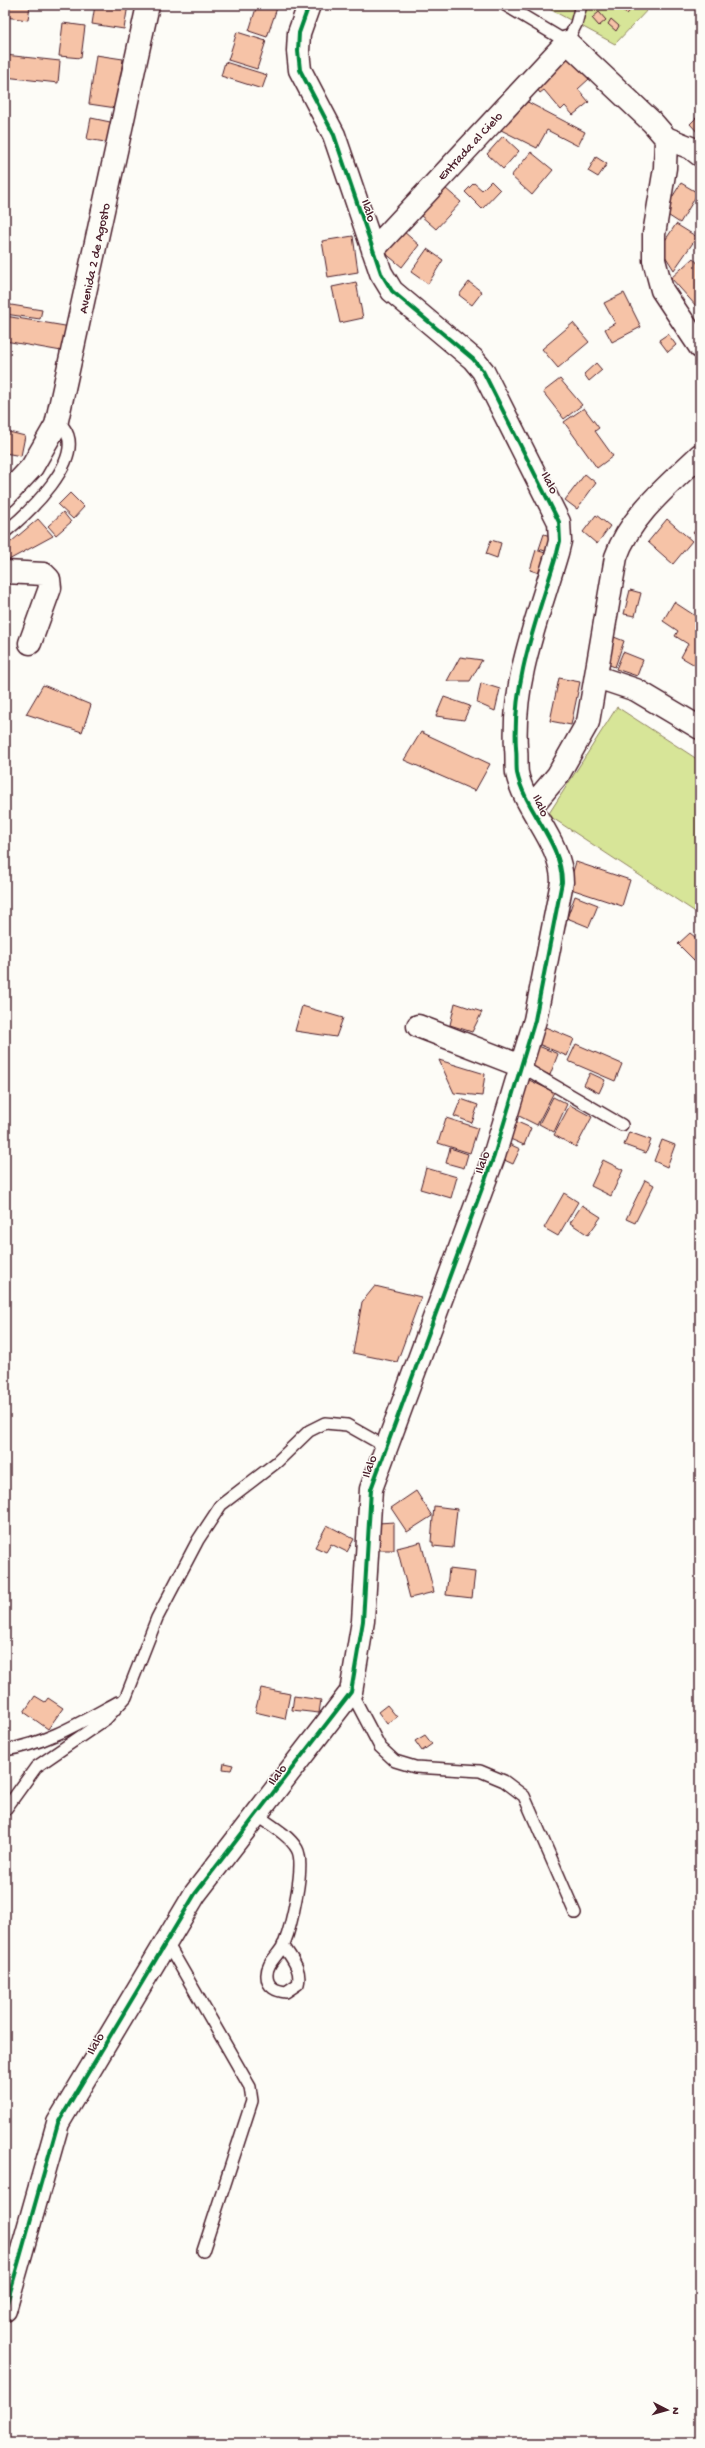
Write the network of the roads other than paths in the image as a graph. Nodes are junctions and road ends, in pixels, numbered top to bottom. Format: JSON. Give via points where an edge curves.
{"nodes":[{"id":1,"x":148,"y":5,"type":"edge"},
{"id":2,"x":309,"y":5,"type":"edge"},
{"id":3,"x":505,"y":5,"type":"edge"},
{"id":4,"x":581,"y":5,"type":"edge"},
{"id":5,"x":567,"y":42,"type":"junction"},
{"id":6,"x":666,"y":138,"type":"junction"},
{"id":7,"x":700,"y":155,"type":"edge"},
{"id":8,"x":372,"y":250,"type":"junction"},
{"id":9,"x":700,"y":347,"type":"edge"},
{"id":10,"x":56,"y":425,"type":"junction"},
{"id":11,"x":700,"y":455,"type":"edge"},
{"id":12,"x":5,"y":496,"type":"edge"},
{"id":13,"x":5,"y":532,"type":"edge"},
{"id":14,"x":5,"y":572,"type":"edge"},
{"id":15,"x":30,"y":643,"type":"dead end"},
{"id":16,"x":597,"y":677,"type":"junction"},
{"id":17,"x":700,"y":728,"type":"edge"},
{"id":18,"x":531,"y":807,"type":"junction"},
{"id":19,"x":418,"y":1026,"type":"dead end"},
{"id":20,"x":521,"y":1066,"type":"junction"},
{"id":21,"x":622,"y":1125,"type":"dead end"},
{"id":22,"x":386,"y":1447,"type":"junction"},
{"id":23,"x":351,"y":1692,"type":"junction"},
{"id":24,"x":126,"y":1698,"type":"junction"},
{"id":25,"x":5,"y":1750,"type":"edge"},
{"id":26,"x":5,"y":1810,"type":"edge"},
{"id":27,"x":257,"y":1815,"type":"junction"},
{"id":28,"x":575,"y":1913,"type":"dead end"},
{"id":29,"x":165,"y":1940,"type":"junction"},
{"id":30,"x":283,"y":1945,"type":"dead end"},
{"id":31,"x":203,"y":2251,"type":"dead end"},
{"id":32,"x":5,"y":2310,"type":"edge"}],
"edges":[{"from":1,"to":10,"type":"street","name":"Avenida 2 de Agosto"},
{"from":2,"to":8,"type":"street","name":"Ilalo","via":[[299,33],[300,70],[334,135]]},
{"from":3,"to":5,"type":"lane"},
{"from":4,"to":5,"type":"lane","via":[[576,24]]},
{"from":5,"to":6,"type":"street","via":[[654,123]]},
{"from":5,"to":8,"type":"street","name":"Entrada al Cielo"},
{"from":6,"to":7,"type":"street","via":[[691,148]]},
{"from":6,"to":9,"type":"street","via":[[665,168],[654,234],[654,260],[662,290]]},
{"from":8,"to":18,"type":"street","name":"Ilalo","via":[[392,291],[473,359],[483,371],[559,522],[558,547],[526,649],[515,723],[518,773]]},
{"from":10,"to":12,"type":"street","name":"Avenida 2 de Agosto","via":[[32,467]]},
{"from":10,"to":13,"type":"lane","via":[[64,428],[69,439],[66,456],[55,481],[29,512]]},
{"from":11,"to":16,"type":"street","via":[[656,499],[621,543],[616,557]]},
{"from":14,"to":15,"type":"street","via":[[44,574],[49,579],[50,588]]},
{"from":16,"to":17,"type":"street","via":[[636,690]]},
{"from":16,"to":18,"type":"street","via":[[588,722],[558,775]]},
{"from":18,"to":20,"type":"street","name":"Ilalo","via":[[560,861],[562,882],[535,1020]]},
{"from":19,"to":20,"type":"street"},
{"from":20,"to":21,"type":"lane"},
{"from":20,"to":22,"type":"street","name":"Ilalo","via":[[494,1156]]},
{"from":22,"to":23,"type":"street","name":"Ilalo","via":[[371,1489],[364,1621]]},
{"from":22,"to":24,"type":"lane","via":[[347,1425],[325,1423],[309,1431],[277,1462],[221,1505],[198,1540],[157,1618]]},
{"from":23,"to":27,"type":"street","name":"Ilalo"},
{"from":23,"to":28,"type":"lane","via":[[380,1747],[395,1761],[415,1767],[480,1771],[504,1781],[524,1796]]},
{"from":24,"to":25,"type":"lane","via":[[70,1728]]},
{"from":24,"to":26,"type":"lane","via":[[106,1719],[36,1767]]},
{"from":27,"to":29,"type":"street","name":"Ilalo","via":[[195,1894]]},
{"from":27,"to":30,"type":"lane","via":[[296,1848],[301,1861],[300,1880]]},
{"from":29,"to":31,"type":"lane","via":[[250,2087],[252,2101]]},
{"from":29,"to":32,"type":"street","name":"Ilalo","via":[[58,2124]]}]}
